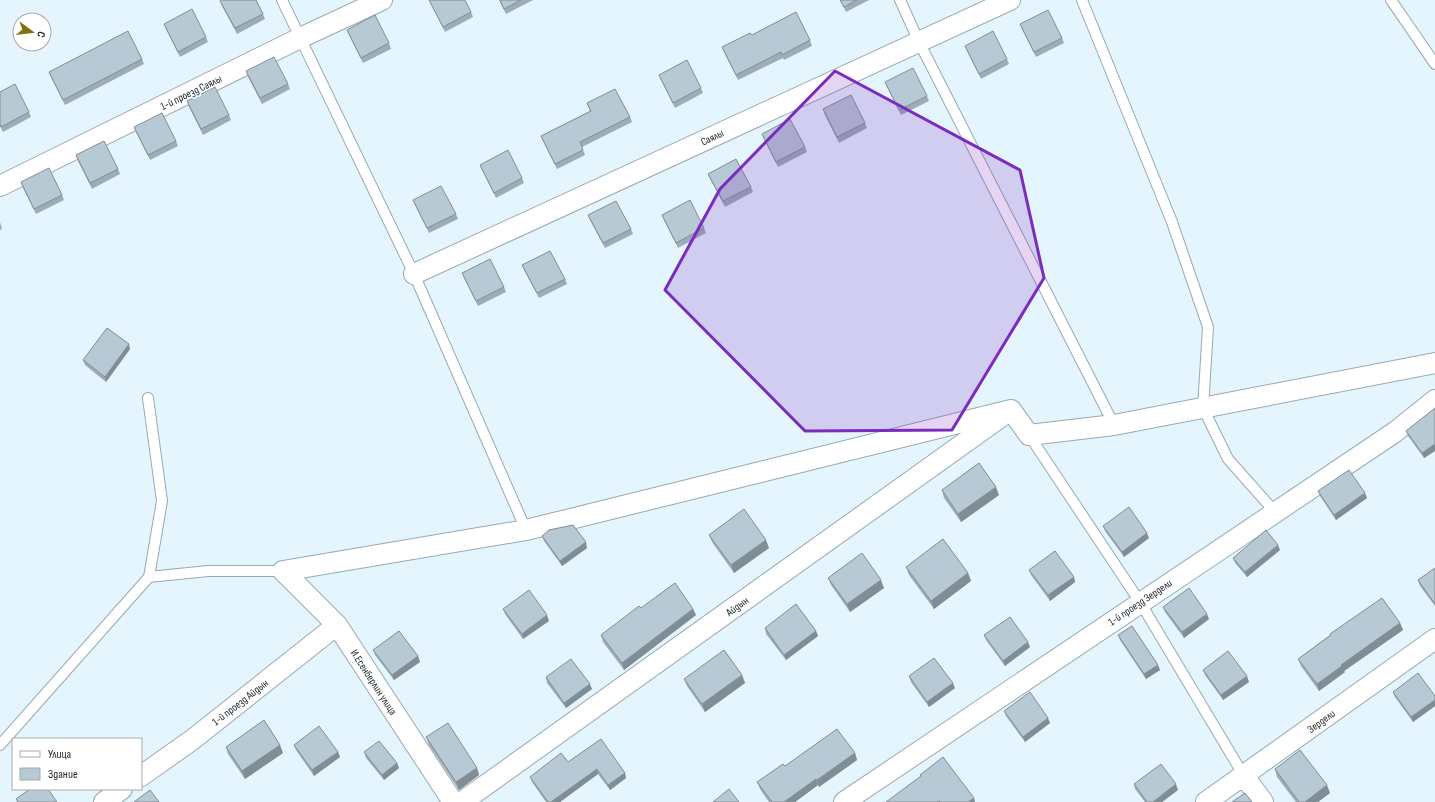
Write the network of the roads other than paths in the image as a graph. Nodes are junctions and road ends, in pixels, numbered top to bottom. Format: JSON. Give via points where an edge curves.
{"nodes":[{"id":1,"x":282,"y":0,"type":"edge"},
{"id":2,"x":382,"y":0,"type":"edge"},
{"id":3,"x":900,"y":0,"type":"edge"},
{"id":4,"x":1010,"y":0,"type":"edge"},
{"id":5,"x":1082,"y":0,"type":"edge"},
{"id":6,"x":1391,"y":0,"type":"edge"},
{"id":7,"x":300,"y":38,"type":"junction"},
{"id":8,"x":919,"y":42,"type":"junction"},
{"id":9,"x":1435,"y":64,"type":"edge"},
{"id":10,"x":0,"y":186,"type":"edge"},
{"id":11,"x":414,"y":274,"type":"junction"},
{"id":12,"x":1435,"y":363,"type":"edge"},
{"id":13,"x":148,"y":398,"type":"dead end"},
{"id":14,"x":1435,"y":400,"type":"edge"},
{"id":15,"x":1202,"y":408,"type":"junction"},
{"id":16,"x":1011,"y":410,"type":"junction"},
{"id":17,"x":1114,"y":425,"type":"junction"},
{"id":18,"x":1029,"y":435,"type":"junction"},
{"id":19,"x":1275,"y":512,"type":"junction"},
{"id":20,"x":526,"y":530,"type":"junction"},
{"id":21,"x":283,"y":571,"type":"junction"},
{"id":22,"x":149,"y":576,"type":"junction"},
{"id":23,"x":1140,"y":602,"type":"junction"},
{"id":24,"x":337,"y":625,"type":"junction"},
{"id":25,"x":1435,"y":638,"type":"edge"},
{"id":26,"x":0,"y":745,"type":"edge"},
{"id":27,"x":142,"y":775,"type":"edge"},
{"id":28,"x":1244,"y":776,"type":"junction"},
{"id":29,"x":121,"y":790,"type":"edge"},
{"id":30,"x":104,"y":802,"type":"edge"},
{"id":31,"x":453,"y":802,"type":"edge"},
{"id":32,"x":462,"y":802,"type":"edge"},
{"id":33,"x":844,"y":802,"type":"edge"},
{"id":34,"x":1206,"y":802,"type":"edge"},
{"id":35,"x":1263,"y":802,"type":"edge"}],
"edges":[{"from":1,"to":7,"type":"lane"},
{"from":2,"to":7,"type":"street","name":"1-й проезд Саялы"},
{"from":3,"to":8,"type":"lane"},
{"from":4,"to":8,"type":"street","name":"Саялы"},
{"from":5,"to":15,"type":"lane","via":[[1172,222],[1208,327]]},
{"from":6,"to":9,"type":"lane"},
{"from":7,"to":10,"type":"street","name":"1-й проезд Саялы"},
{"from":7,"to":11,"type":"lane"},
{"from":8,"to":11,"type":"street","name":"Саялы"},
{"from":8,"to":17,"type":"lane"},
{"from":11,"to":20,"type":"lane"},
{"from":12,"to":15,"type":"street"},
{"from":13,"to":22,"type":"lane","via":[[162,502]]},
{"from":14,"to":19,"type":"street","name":"1-й проезд Зердели","via":[[1395,432]]},
{"from":15,"to":17,"type":"street"},
{"from":15,"to":19,"type":"lane","via":[[1228,459]]},
{"from":16,"to":18,"type":"street"},
{"from":16,"to":20,"type":"street"},
{"from":16,"to":32,"type":"street","name":"Айдын"},
{"from":17,"to":18,"type":"street"},
{"from":18,"to":23,"type":"lane"},
{"from":19,"to":23,"type":"street","name":"1-й проезд Зердели"},
{"from":20,"to":21,"type":"street"},
{"from":21,"to":22,"type":"lane","via":[[208,571]]},
{"from":21,"to":24,"type":"street","name":"И.Есенберлин улица"},
{"from":22,"to":26,"type":"lane"},
{"from":23,"to":28,"type":"lane"},
{"from":23,"to":33,"type":"street","name":"1-й проезд Зердели"},
{"from":24,"to":27,"type":"street","name":"1-й проезд Айдын","via":[[192,740]]},
{"from":24,"to":31,"type":"street","name":"И.Есенберлин улица"},
{"from":25,"to":28,"type":"street","name":"Зердели"},
{"from":28,"to":34,"type":"street","name":"Зердели"},
{"from":28,"to":35,"type":"street"},
{"from":29,"to":30,"type":"street"}]}
